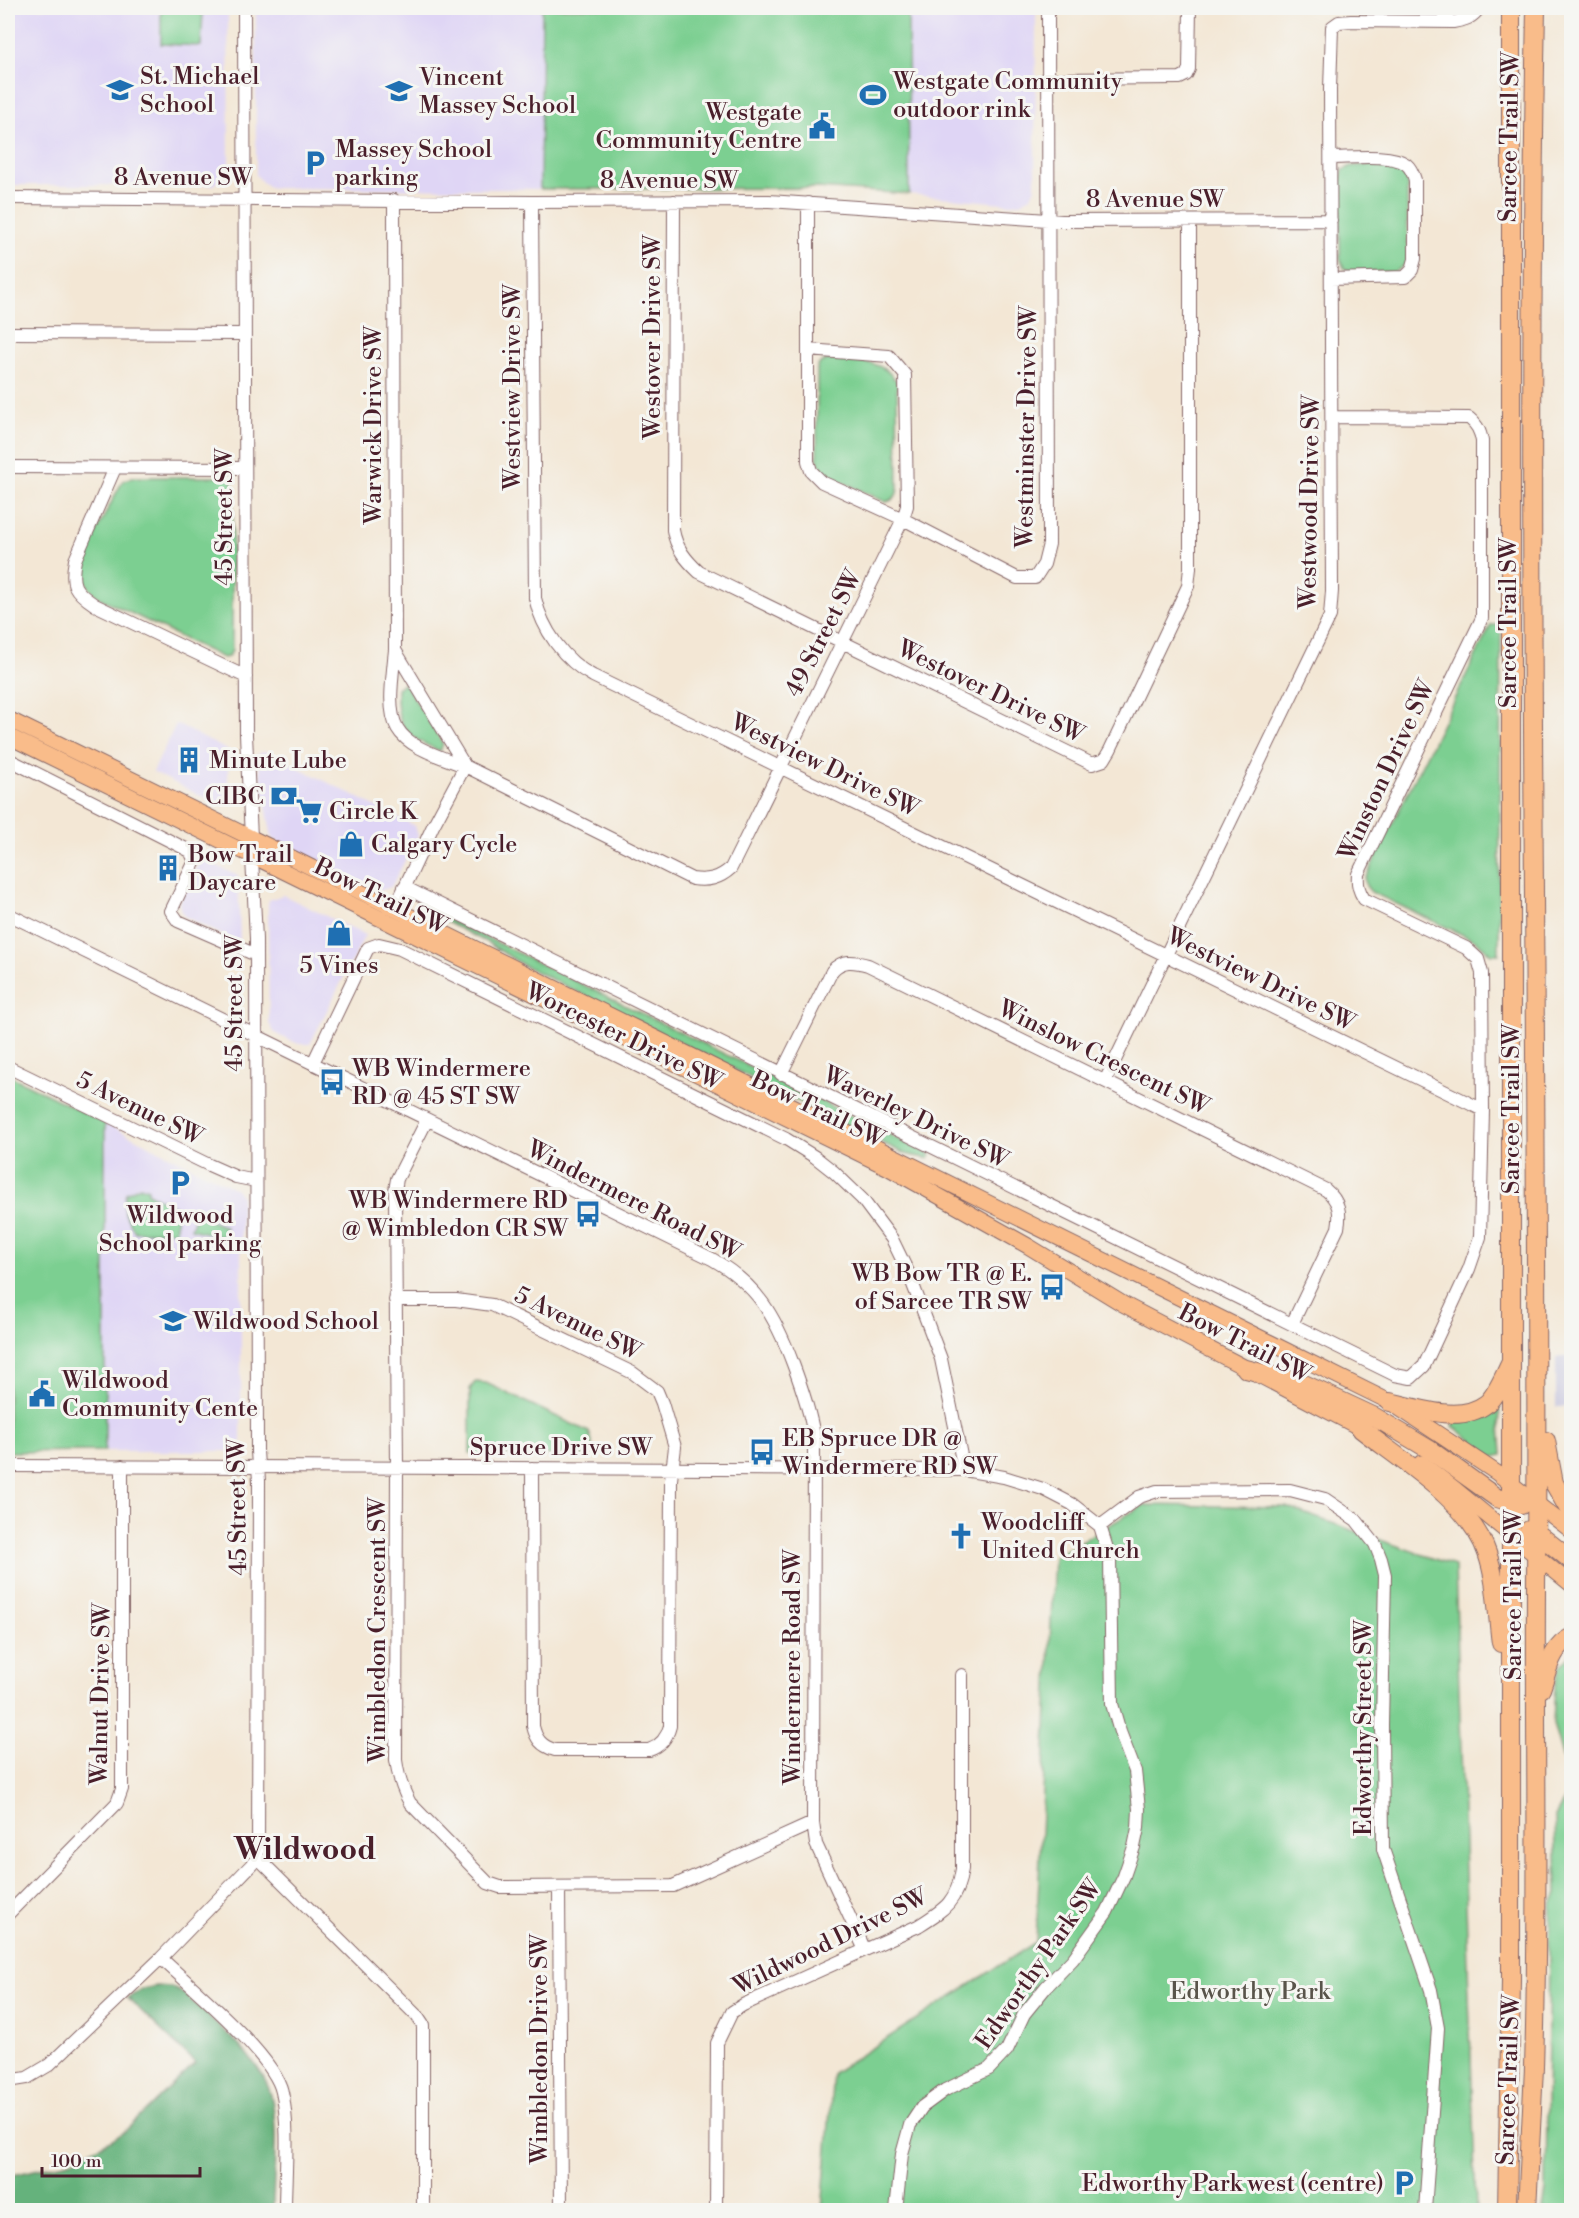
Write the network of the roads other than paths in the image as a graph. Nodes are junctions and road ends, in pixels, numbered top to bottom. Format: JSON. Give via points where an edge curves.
{"nodes":[{"id":1,"x":244,"y":8,"type":"edge"},
{"id":2,"x":1048,"y":8,"type":"edge"},
{"id":3,"x":1190,"y":8,"type":"edge"},
{"id":4,"x":1479,"y":8,"type":"edge"},
{"id":5,"x":1511,"y":8,"type":"edge"},
{"id":6,"x":1536,"y":8,"type":"edge"},
{"id":7,"x":1048,"y":79,"type":"junction"},
{"id":8,"x":1331,"y":158,"type":"junction"},
{"id":9,"x":8,"y":198,"type":"edge"},
{"id":10,"x":244,"y":199,"type":"junction"},
{"id":11,"x":394,"y":200,"type":"junction"},
{"id":12,"x":674,"y":201,"type":"junction"},
{"id":13,"x":532,"y":202,"type":"junction"},
{"id":14,"x":808,"y":203,"type":"junction"},
{"id":15,"x":1048,"y":220,"type":"junction"},
{"id":16,"x":1190,"y":220,"type":"junction"},
{"id":17,"x":1330,"y":220,"type":"junction"},
{"id":18,"x":1331,"y":279,"type":"junction"},
{"id":19,"x":8,"y":333,"type":"edge"},
{"id":20,"x":244,"y":334,"type":"junction"},
{"id":21,"x":808,"y":350,"type":"junction"},
{"id":22,"x":1332,"y":417,"type":"junction"},
{"id":23,"x":8,"y":467,"type":"edge"},
{"id":24,"x":115,"y":468,"type":"junction"},
{"id":25,"x":245,"y":468,"type":"junction"},
{"id":26,"x":903,"y":519,"type":"junction"},
{"id":27,"x":842,"y":642,"type":"junction"},
{"id":28,"x":395,"y":650,"type":"junction"},
{"id":29,"x":246,"y":677,"type":"junction"},
{"id":30,"x":8,"y":719,"type":"edge"},
{"id":31,"x":8,"y":736,"type":"edge"},
{"id":32,"x":8,"y":759,"type":"edge"},
{"id":33,"x":465,"y":766,"type":"junction"},
{"id":34,"x":781,"y":767,"type":"junction"},
{"id":35,"x":249,"y":836,"type":"junction"},
{"id":36,"x":251,"y":857,"type":"junction"},
{"id":37,"x":404,"y":887,"type":"junction"},
{"id":38,"x":395,"y":908,"type":"junction"},
{"id":39,"x":8,"y":914,"type":"edge"},
{"id":40,"x":255,"y":956,"type":"junction"},
{"id":41,"x":1166,"y":956,"type":"junction"},
{"id":42,"x":256,"y":1036,"type":"junction"},
{"id":43,"x":313,"y":1064,"type":"junction"},
{"id":44,"x":8,"y":1067,"type":"edge"},
{"id":45,"x":781,"y":1074,"type":"junction"},
{"id":46,"x":1105,"y":1081,"type":"junction"},
{"id":47,"x":1483,"y":1110,"type":"junction"},
{"id":48,"x":427,"y":1120,"type":"junction"},
{"id":49,"x":256,"y":1181,"type":"junction"},
{"id":50,"x":1043,"y":1229,"type":"junction"},
{"id":51,"x":1028,"y":1246,"type":"junction"},
{"id":52,"x":395,"y":1300,"type":"junction"},
{"id":53,"x":1292,"y":1324,"type":"junction"},
{"id":54,"x":1511,"y":1362,"type":"junction"},
{"id":55,"x":1246,"y":1369,"type":"junction"},
{"id":56,"x":1411,"y":1378,"type":"joint"},
{"id":57,"x":1537,"y":1397,"type":"junction"},
{"id":58,"x":1390,"y":1402,"type":"junction"},
{"id":59,"x":1361,"y":1429,"type":"junction"},
{"id":60,"x":8,"y":1466,"type":"edge"},
{"id":61,"x":122,"y":1466,"type":"junction"},
{"id":62,"x":258,"y":1467,"type":"junction"},
{"id":63,"x":397,"y":1468,"type":"junction"},
{"id":64,"x":532,"y":1468,"type":"junction"},
{"id":65,"x":672,"y":1468,"type":"junction"},
{"id":66,"x":814,"y":1470,"type":"junction"},
{"id":67,"x":964,"y":1470,"type":"junction"},
{"id":68,"x":1511,"y":1485,"type":"junction"},
{"id":69,"x":1511,"y":1503,"type":"junction"},
{"id":70,"x":1537,"y":1504,"type":"junction"},
{"id":71,"x":1572,"y":1515,"type":"edge"},
{"id":72,"x":1100,"y":1526,"type":"junction"},
{"id":73,"x":1572,"y":1531,"type":"edge"},
{"id":74,"x":1538,"y":1533,"type":"junction"},
{"id":75,"x":1511,"y":1534,"type":"junction"},
{"id":76,"x":1537,"y":1557,"type":"junction"},
{"id":77,"x":1572,"y":1561,"type":"edge"},
{"id":78,"x":1572,"y":1585,"type":"edge"},
{"id":79,"x":1572,"y":1636,"type":"edge"},
{"id":80,"x":962,"y":1675,"type":"dead end"},
{"id":81,"x":1510,"y":1698,"type":"junction"},
{"id":82,"x":1536,"y":1702,"type":"junction"},
{"id":83,"x":813,"y":1823,"type":"junction"},
{"id":84,"x":258,"y":1858,"type":"junction"},
{"id":85,"x":559,"y":1887,"type":"junction"},
{"id":86,"x":8,"y":1914,"type":"edge"},
{"id":87,"x":864,"y":1948,"type":"junction"},
{"id":88,"x":160,"y":1958,"type":"junction"},
{"id":89,"x":8,"y":2081,"type":"edge"},
{"id":90,"x":285,"y":2211,"type":"edge"},
{"id":91,"x":423,"y":2211,"type":"edge"},
{"id":92,"x":561,"y":2211,"type":"edge"},
{"id":93,"x":716,"y":2211,"type":"edge"},
{"id":94,"x":896,"y":2211,"type":"edge"},
{"id":95,"x":1425,"y":2211,"type":"edge"},
{"id":96,"x":1507,"y":2211,"type":"edge"},
{"id":97,"x":1527,"y":2211,"type":"edge"}],
"edges":[{"from":1,"to":10,"type":"street","name":"45 Street SW"},
{"from":2,"to":7,"type":"street","name":"Westminster Drive SW"},
{"from":3,"to":7,"type":"street","via":[[1186,75]]},
{"from":4,"to":8,"type":"street","name":"Westwood Drive SW","via":[[1476,14],[1454,22],[1351,21],[1332,27]]},
{"from":5,"to":54,"type":"highway","name":"Sarcee Trail SW"},
{"from":6,"to":57,"type":"highway","name":"Sarcee Trail SW","via":[[1531,269]]},
{"from":7,"to":15,"type":"street","name":"Westminster Drive SW"},
{"from":8,"to":17,"type":"street","name":"Westwood Drive SW"},
{"from":8,"to":18,"type":"street","via":[[1392,158],[1412,170],[1415,259],[1405,277]]},
{"from":9,"to":10,"type":"street","name":"8 Avenue SW"},
{"from":10,"to":11,"type":"street","name":"8 Avenue SW"},
{"from":10,"to":20,"type":"street","name":"45 Street SW"},
{"from":11,"to":13,"type":"street","name":"8 Avenue SW"},
{"from":11,"to":28,"type":"street","name":"Warwick Drive SW"},
{"from":12,"to":13,"type":"street","name":"8 Avenue SW"},
{"from":12,"to":14,"type":"street","name":"8 Avenue SW"},
{"from":12,"to":27,"type":"street","name":"Westover Drive SW","via":[[675,541],[699,572]]},
{"from":13,"to":34,"type":"street","name":"Westview Drive SW","via":[[535,588],[540,614],[562,651],[585,672]]},
{"from":14,"to":15,"type":"street","name":"8 Avenue SW"},
{"from":14,"to":21,"type":"street","name":"Westminster Drive SW"},
{"from":15,"to":16,"type":"street","name":"8 Avenue SW"},
{"from":15,"to":26,"type":"street","name":"Westminster Drive SW","via":[[1049,544],[1044,564],[1035,578],[1017,578]]},
{"from":16,"to":17,"type":"street","name":"8 Avenue SW"},
{"from":16,"to":27,"type":"street","name":"Westover Drive SW","via":[[1188,586],[1104,760],[1092,764],[1076,757]]},
{"from":17,"to":18,"type":"street","name":"Westwood Drive SW"},
{"from":18,"to":22,"type":"street","name":"Westwood Drive SW"},
{"from":19,"to":20,"type":"street"},
{"from":20,"to":25,"type":"street","name":"45 Street SW"},
{"from":21,"to":26,"type":"street","name":"Westminster Drive SW","via":[[811,471],[822,482]]},
{"from":21,"to":26,"type":"street","name":"49 Street SW","via":[[889,356],[905,375],[907,506]]},
{"from":22,"to":41,"type":"street","name":"Westwood Drive SW","via":[[1330,616]]},
{"from":22,"to":47,"type":"street","name":"Winston Drive SW","via":[[1469,418],[1482,441],[1482,618],[1358,874],[1358,882],[1364,899],[1466,948],[1478,959],[1482,973]]},
{"from":23,"to":24,"type":"street"},
{"from":24,"to":25,"type":"street"},
{"from":24,"to":29,"type":"street","via":[[75,560],[72,576],[79,594]]},
{"from":25,"to":29,"type":"street","name":"45 Street SW"},
{"from":26,"to":27,"type":"street","name":"49 Street SW"},
{"from":27,"to":34,"type":"street","name":"49 Street SW"},
{"from":28,"to":33,"type":"street"},
{"from":28,"to":33,"type":"street","name":"Warwick Drive SW","via":[[392,713],[398,732],[435,756]]},
{"from":29,"to":35,"type":"street","name":"45 Street SW"},
{"from":30,"to":35,"type":"main road","name":"Bow Trail SW"},
{"from":31,"to":36,"type":"main road","name":"Bow Trail SW"},
{"from":32,"to":40,"type":"street","via":[[190,851],[195,861],[171,911],[178,921]]},
{"from":33,"to":34,"type":"street","name":"Warwick Drive SW","via":[[692,879],[706,880],[731,868]]},
{"from":33,"to":37,"type":"street"},
{"from":34,"to":41,"type":"street","name":"Westview Drive SW"},
{"from":35,"to":36,"type":"street","name":"45 Street SW"},
{"from":35,"to":38,"type":"main road","name":"Bow Trail SW"},
{"from":36,"to":40,"type":"street","name":"45 Street SW"},
{"from":36,"to":51,"type":"main road","name":"Bow Trail SW","via":[[855,1151]]},
{"from":37,"to":38,"type":"street"},
{"from":37,"to":45,"type":"street","name":"Waverley Drive SW"},
{"from":38,"to":50,"type":"main road","name":"Bow Trail SW"},
{"from":39,"to":42,"type":"street","name":"Windermere Road SW"},
{"from":40,"to":42,"type":"street","name":"45 Street SW"},
{"from":41,"to":46,"type":"street","name":"Westwood Drive SW"},
{"from":41,"to":47,"type":"street","name":"Westview Drive SW"},
{"from":42,"to":43,"type":"street","name":"Windermere Road SW"},
{"from":42,"to":49,"type":"street","name":"45 Street SW"},
{"from":43,"to":48,"type":"street","name":"Windermere Road SW"},
{"from":43,"to":67,"type":"street","name":"Worcester Drive SW","via":[[368,948],[379,944],[400,949],[815,1157],[862,1199],[892,1239],[909,1274],[942,1359]]},
{"from":44,"to":49,"type":"street","name":"5 Avenue SW","via":[[209,1165]]},
{"from":45,"to":46,"type":"street","name":"Winslow Crescent SW","via":[[832,971],[838,964],[854,961]]},
{"from":45,"to":53,"type":"street","name":"Waverley Drive SW"},
{"from":46,"to":53,"type":"street","name":"Winslow Crescent SW","via":[[1336,1198],[1338,1228]]},
{"from":47,"to":56,"type":"street","name":"Winston Drive SW","via":[[1480,1237],[1424,1366]]},
{"from":48,"to":52,"type":"street","name":"Wimbledon Crescent SW","via":[[395,1190]]},
{"from":48,"to":66,"type":"street","name":"Windermere Road SW","via":[[712,1259],[742,1279],[775,1320],[802,1387],[814,1436]]},
{"from":49,"to":62,"type":"street","name":"45 Street SW"},
{"from":50,"to":51,"type":"main road","via":[[1029,1234]]},
{"from":50,"to":58,"type":"main road","name":"Bow Trail SW"},
{"from":51,"to":55,"type":"main road","name":"Bow Trail SW","via":[[1123,1304]]},
{"from":52,"to":63,"type":"street","name":"Wimbledon Crescent SW"},
{"from":52,"to":65,"type":"street","name":"5 Avenue SW","via":[[456,1300],[492,1305],[633,1373],[657,1391],[662,1403],[675,1447]]},
{"from":53,"to":56,"type":"street","name":"Waverley Drive SW","via":[[1395,1375]]},
{"from":54,"to":58,"type":"highway","via":[[1486,1404],[1468,1412],[1434,1411]]},
{"from":54,"to":68,"type":"highway","name":"Sarcee Trail SW"},
{"from":55,"to":59,"type":"main road","name":"Bow Trail SW"},
{"from":55,"to":69,"type":"highway","via":[[1304,1384],[1375,1417],[1497,1498]]},
{"from":57,"to":70,"type":"highway","name":"Sarcee Trail SW"},
{"from":57,"to":71,"type":"highway","via":[[1551,1472]]},
{"from":58,"to":68,"type":"main road","name":"Bow Trail SW"},
{"from":59,"to":75,"type":"main road","name":"Bow Trail SW","via":[[1417,1461]]},
{"from":59,"to":81,"type":"highway","via":[[1446,1495],[1475,1528],[1486,1548],[1493,1576]]},
{"from":60,"to":61,"type":"street","name":"Spruce Drive SW"},
{"from":61,"to":62,"type":"street","name":"Spruce Drive SW"},
{"from":61,"to":86,"type":"street","name":"Walnut Drive SW","via":[[122,1789],[117,1803]]},
{"from":62,"to":63,"type":"street","name":"Spruce Drive SW"},
{"from":62,"to":84,"type":"street","name":"45 Street SW"},
{"from":63,"to":64,"type":"street","name":"Spruce Drive SW"},
{"from":63,"to":85,"type":"street","name":"Wimbledon Crescent SW","via":[[396,1760],[405,1794],[488,1882],[500,1887]]},
{"from":64,"to":65,"type":"street","name":"Spruce Drive SW"},
{"from":64,"to":65,"type":"street","name":"5 Avenue SW","via":[[533,1726],[539,1742],[555,1750],[648,1750],[668,1736]]},
{"from":65,"to":66,"type":"street","name":"Spruce Drive SW"},
{"from":66,"to":67,"type":"street","name":"Spruce Drive SW"},
{"from":66,"to":83,"type":"street","name":"Windermere Road SW"},
{"from":67,"to":72,"type":"street","name":"Spruce Drive SW","via":[[1042,1489],[1072,1504]]},
{"from":68,"to":69,"type":"highway","name":"Sarcee Trail SW"},
{"from":68,"to":70,"type":"main road","name":"Bow Trail SW"},
{"from":69,"to":70,"type":"highway"},
{"from":69,"to":75,"type":"highway","name":"Sarcee Trail SW"},
{"from":70,"to":73,"type":"main road","name":"Bow Trail SW"},
{"from":70,"to":74,"type":"highway","name":"Sarcee Trail SW"},
{"from":72,"to":94,"type":"street","name":"Edworthy Park SW","via":[[1110,1558],[1112,1704],[1138,1791],[1134,1847],[1107,1912],[1073,1959],[1024,2014],[1007,2050],[989,2069],[945,2090],[922,2107],[910,2125],[902,2154]]},
{"from":72,"to":95,"type":"street","name":"Edworthy Street SW","via":[[1139,1497],[1157,1491],[1290,1490],[1342,1509],[1375,1544],[1385,1575],[1383,1849],[1431,1990],[1438,2028]]},
{"from":74,"to":75,"type":"highway","via":[[1518,1529]]},
{"from":74,"to":76,"type":"highway","name":"Sarcee Trail SW"},
{"from":74,"to":77,"type":"highway"},
{"from":75,"to":76,"type":"main road","name":"Bow Trail SW"},
{"from":75,"to":81,"type":"highway","name":"Sarcee Trail SW"},
{"from":76,"to":78,"type":"main road","name":"Bow Trail SW"},
{"from":76,"to":82,"type":"highway","name":"Sarcee Trail SW"},
{"from":79,"to":82,"type":"highway","via":[[1555,1651]]},
{"from":80,"to":87,"type":"street","name":"Wildwood Drive SW","via":[[959,1886],[940,1913]]},
{"from":81,"to":96,"type":"highway","name":"Sarcee Trail SW"},
{"from":82,"to":97,"type":"highway","name":"Sarcee Trail SW","via":[[1534,2076]]},
{"from":83,"to":85,"type":"street","name":"Wimbledon Crescent SW","via":[[672,1886]]},
{"from":83,"to":87,"type":"street","name":"Windermere Road SW","via":[[816,1844]]},
{"from":84,"to":88,"type":"street"},
{"from":84,"to":91,"type":"street","via":[[423,2025]]},
{"from":85,"to":92,"type":"street","name":"Wimbledon Drive SW"},
{"from":87,"to":93,"type":"street","name":"Wildwood Drive SW","via":[[743,2005],[732,2012],[724,2025],[717,2043],[716,2062]]},
{"from":88,"to":89,"type":"street","via":[[49,2066],[27,2078]]},
{"from":88,"to":90,"type":"street","via":[[260,2054],[279,2082],[285,2120]]}]}
